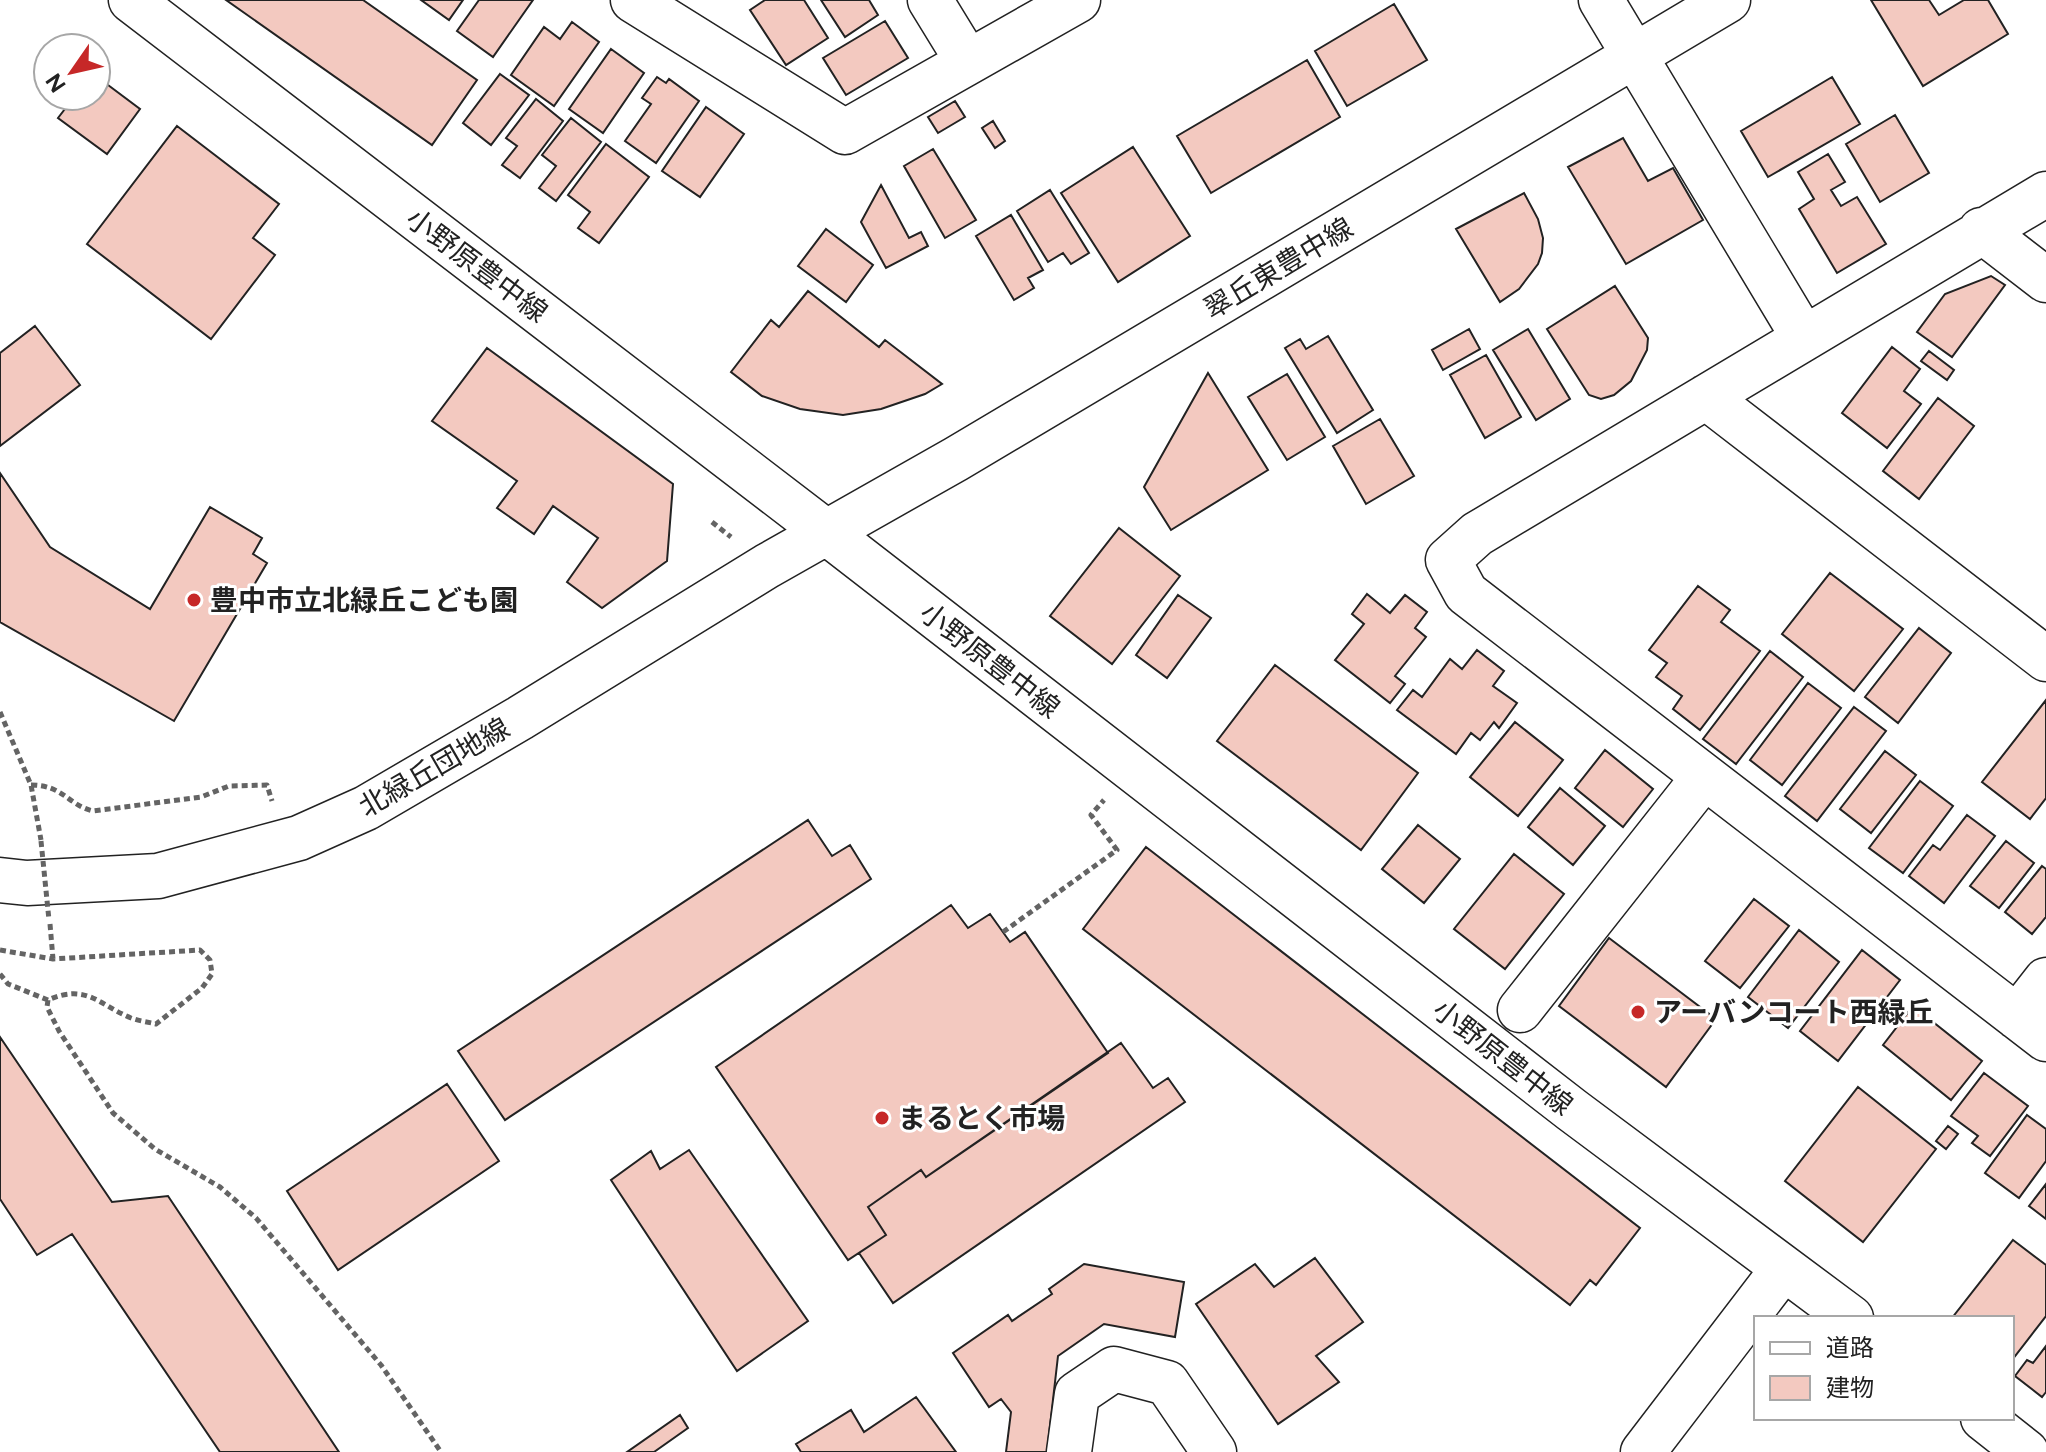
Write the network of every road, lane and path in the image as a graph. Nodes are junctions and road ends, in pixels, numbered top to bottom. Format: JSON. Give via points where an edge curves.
{"nodes":[{"id":1,"x":131,"y":0,"type":"edge"},
{"id":2,"x":633,"y":0,"type":"edge"},
{"id":3,"x":930,"y":0,"type":"edge"},
{"id":4,"x":1078,"y":0,"type":"edge"},
{"id":5,"x":1601,"y":0,"type":"edge"},
{"id":6,"x":1728,"y":0,"type":"edge"},
{"id":7,"x":1634,"y":56,"type":"junction"},
{"id":8,"x":968,"y":62,"type":"junction"},
{"id":9,"x":2046,"y":194,"type":"edge"},
{"id":10,"x":1981,"y":230,"type":"junction"},
{"id":11,"x":2046,"y":280,"type":"edge"},
{"id":12,"x":1804,"y":338,"type":"junction"},
{"id":13,"x":1706,"y":397,"type":"junction"},
{"id":14,"x":712,"y":522,"type":"dead end"},
{"id":15,"x":826,"y":532,"type":"junction"},
{"id":16,"x":731,"y":538,"type":"dead end"},
{"id":17,"x":2046,"y":659,"type":"edge"},
{"id":18,"x":0,"y":712,"type":"edge"},
{"id":19,"x":1704,"y":777,"type":"junction"},
{"id":20,"x":31,"y":785,"type":"junction"},
{"id":21,"x":259,"y":786,"type":"dead end"},
{"id":22,"x":1105,"y":799,"type":"dead end"},
{"id":23,"x":0,"y":880,"type":"edge"},
{"id":24,"x":1003,"y":932,"type":"dead end"},
{"id":25,"x":0,"y":950,"type":"edge"},
{"id":26,"x":53,"y":959,"type":"junction"},
{"id":27,"x":0,"y":974,"type":"edge"},
{"id":28,"x":2046,"y":980,"type":"edge"},
{"id":29,"x":48,"y":1000,"type":"junction"},
{"id":30,"x":1520,"y":1010,"type":"dead end"},
{"id":31,"x":2032,"y":1028,"type":"edge"},
{"id":32,"x":1783,"y":1269,"type":"junction"},
{"id":33,"x":1848,"y":1316,"type":"edge"},
{"id":34,"x":1986,"y":1420,"type":"edge"},
{"id":35,"x":441,"y":1452,"type":"edge"},
{"id":36,"x":1069,"y":1452,"type":"edge"},
{"id":37,"x":1214,"y":1452,"type":"edge"},
{"id":38,"x":1643,"y":1452,"type":"edge"},
{"id":39,"x":2026,"y":1452,"type":"edge"}],
"edges":[{"from":1,"to":15,"type":"street","name":"小野原豊中線"},
{"from":2,"to":8,"type":"street","via":[[845,132]]},
{"from":3,"to":8,"type":"street"},
{"from":4,"to":8,"type":"street"},
{"from":5,"to":7,"type":"street"},
{"from":6,"to":7,"type":"street","name":"翠丘東豊中線"},
{"from":7,"to":12,"type":"street"},
{"from":7,"to":15,"type":"street","name":"翠丘東豊中線"},
{"from":9,"to":10,"type":"street"},
{"from":10,"to":11,"type":"street"},
{"from":10,"to":12,"type":"street"},
{"from":12,"to":13,"type":"street"},
{"from":13,"to":17,"type":"street"},
{"from":13,"to":19,"type":"street","via":[[1477,534],[1448,560],[1466,593]]},
{"from":14,"to":16,"type":"path"},
{"from":15,"to":23,"type":"street","name":"北緑丘団地線","via":[[366,808],[299,838],[158,876]]},
{"from":15,"to":32,"type":"street","name":"小野原豊中線"},
{"from":18,"to":20,"type":"path"},
{"from":19,"to":30,"type":"street"},
{"from":19,"to":31,"type":"street"},
{"from":20,"to":21,"type":"path","via":[[59,790],[93,811],[192,799],[229,786]]},
{"from":20,"to":26,"type":"path","bridge":true},
{"from":22,"to":24,"type":"path","via":[[1091,815],[1117,850]]},
{"from":25,"to":26,"type":"path"},
{"from":26,"to":29,"type":"path","via":[[200,950],[210,960],[212,974],[156,1024],[131,1018],[93,996]]},
{"from":27,"to":29,"type":"path","via":[[8,984]]},
{"from":28,"to":31,"type":"street"},
{"from":29,"to":35,"type":"path","via":[[59,1031],[113,1113],[155,1149],[220,1187],[256,1218],[381,1365]]},
{"from":32,"to":33,"type":"street","name":"小野原豊中線"},
{"from":32,"to":38,"type":"street"},
{"from":34,"to":39,"type":"street"},
{"from":36,"to":37,"type":"street","via":[[1077,1394],[1114,1369],[1167,1383]]}]}
